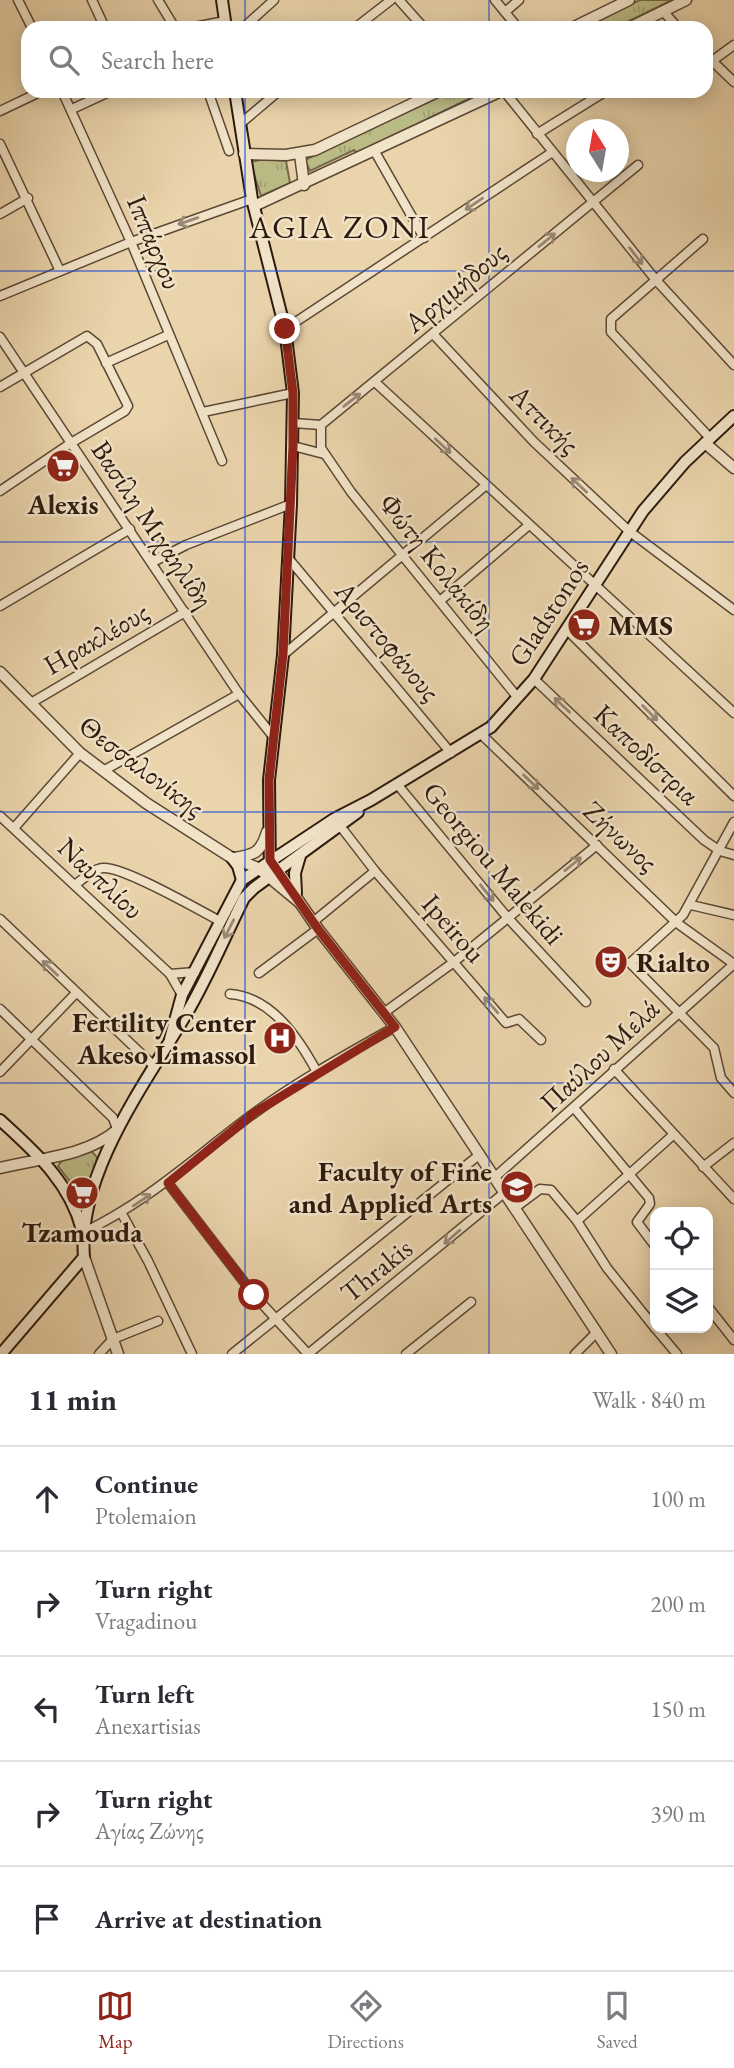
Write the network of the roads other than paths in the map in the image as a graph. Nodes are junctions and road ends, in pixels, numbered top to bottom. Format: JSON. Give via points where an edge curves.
{"nodes":[{"id":1,"x":18,"y":0,"type":"edge"},
{"id":2,"x":92,"y":0,"type":"edge"},
{"id":3,"x":158,"y":0,"type":"edge"},
{"id":4,"x":222,"y":0,"type":"edge"},
{"id":5,"x":274,"y":0,"type":"edge"},
{"id":6,"x":391,"y":0,"type":"edge"},
{"id":7,"x":399,"y":0,"type":"edge"},
{"id":8,"x":495,"y":0,"type":"edge"},
{"id":9,"x":519,"y":0,"type":"edge"},
{"id":10,"x":629,"y":0,"type":"edge"},
{"id":11,"x":685,"y":0,"type":"edge"},
{"id":12,"x":663,"y":11,"type":"junction"},
{"id":13,"x":505,"y":12,"type":"junction"},
{"id":14,"x":28,"y":21,"type":"edge"},
{"id":15,"x":102,"y":21,"type":"edge"},
{"id":16,"x":171,"y":21,"type":"edge"},
{"id":17,"x":225,"y":21,"type":"edge"},
{"id":18,"x":251,"y":21,"type":"edge"},
{"id":19,"x":364,"y":21,"type":"edge"},
{"id":20,"x":418,"y":21,"type":"edge"},
{"id":21,"x":512,"y":21,"type":"edge"},
{"id":22,"x":586,"y":21,"type":"edge"},
{"id":23,"x":643,"y":21,"type":"edge"},
{"id":24,"x":672,"y":21,"type":"edge"},
{"id":25,"x":734,"y":45,"type":"edge"},
{"id":26,"x":713,"y":56,"type":"edge"},
{"id":27,"x":713,"y":62,"type":"edge"},
{"id":28,"x":734,"y":82,"type":"edge"},
{"id":29,"x":27,"y":98,"type":"edge"},
{"id":30,"x":66,"y":98,"type":"edge"},
{"id":31,"x":95,"y":98,"type":"edge"},
{"id":32,"x":210,"y":98,"type":"edge"},
{"id":33,"x":236,"y":98,"type":"edge"},
{"id":34,"x":271,"y":98,"type":"edge"},
{"id":35,"x":425,"y":98,"type":"edge"},
{"id":36,"x":488,"y":98,"type":"edge"},
{"id":37,"x":509,"y":98,"type":"edge"},
{"id":38,"x":595,"y":98,"type":"edge"},
{"id":39,"x":72,"y":108,"type":"junction"},
{"id":40,"x":0,"y":111,"type":"edge"},
{"id":41,"x":240,"y":124,"type":"junction"},
{"id":42,"x":537,"y":134,"type":"junction"},
{"id":43,"x":0,"y":144,"type":"edge"},
{"id":44,"x":374,"y":150,"type":"junction"},
{"id":45,"x":229,"y":151,"type":"dead end"},
{"id":46,"x":300,"y":153,"type":"junction"},
{"id":47,"x":551,"y":153,"type":"junction"},
{"id":48,"x":244,"y":154,"type":"junction"},
{"id":49,"x":638,"y":165,"type":"dead end"},
{"id":50,"x":304,"y":185,"type":"junction"},
{"id":51,"x":28,"y":198,"type":"junction"},
{"id":52,"x":253,"y":202,"type":"junction"},
{"id":53,"x":594,"y":202,"type":"junction"},
{"id":54,"x":0,"y":214,"type":"edge"},
{"id":55,"x":424,"y":238,"type":"junction"},
{"id":56,"x":703,"y":239,"type":"dead end"},
{"id":57,"x":131,"y":242,"type":"junction"},
{"id":58,"x":60,"y":271,"type":"junction"},
{"id":59,"x":654,"y":279,"type":"junction"},
{"id":60,"x":0,"y":296,"type":"edge"},
{"id":61,"x":285,"y":329,"type":"junction"},
{"id":62,"x":169,"y":335,"type":"junction"},
{"id":63,"x":434,"y":335,"type":"junction"},
{"id":64,"x":0,"y":337,"type":"edge"},
{"id":65,"x":106,"y":363,"type":"junction"},
{"id":66,"x":734,"y":365,"type":"edge"},
{"id":67,"x":23,"y":372,"type":"junction"},
{"id":68,"x":375,"y":382,"type":"junction"},
{"id":69,"x":0,"y":387,"type":"edge"},
{"id":70,"x":293,"y":393,"type":"junction"},
{"id":71,"x":203,"y":412,"type":"junction"},
{"id":72,"x":734,"y":416,"type":"edge"},
{"id":73,"x":293,"y":423,"type":"junction"},
{"id":74,"x":321,"y":425,"type":"junction"},
{"id":75,"x":707,"y":441,"type":"junction"},
{"id":76,"x":71,"y":443,"type":"junction"},
{"id":77,"x":293,"y":446,"type":"junction"},
{"id":78,"x":324,"y":454,"type":"junction"},
{"id":79,"x":222,"y":461,"type":"dead end"},
{"id":80,"x":734,"y":468,"type":"edge"},
{"id":81,"x":485,"y":486,"type":"junction"},
{"id":82,"x":0,"y":491,"type":"edge"},
{"id":83,"x":291,"y":504,"type":"junction"},
{"id":84,"x":529,"y":525,"type":"junction"},
{"id":85,"x":130,"y":529,"type":"junction"},
{"id":86,"x":629,"y":531,"type":"junction"},
{"id":87,"x":403,"y":553,"type":"junction"},
{"id":88,"x":289,"y":559,"type":"junction"},
{"id":89,"x":153,"y":562,"type":"junction"},
{"id":90,"x":595,"y":583,"type":"junction"},
{"id":91,"x":441,"y":600,"type":"junction"},
{"id":92,"x":0,"y":606,"type":"edge"},
{"id":93,"x":734,"y":610,"type":"edge"},
{"id":94,"x":335,"y":611,"type":"junction"},
{"id":95,"x":185,"y":612,"type":"junction"},
{"id":96,"x":568,"y":630,"type":"junction"},
{"id":97,"x":283,"y":654,"type":"junction"},
{"id":98,"x":0,"y":672,"type":"edge"},
{"id":99,"x":534,"y":679,"type":"junction"},
{"id":100,"x":239,"y":694,"type":"junction"},
{"id":101,"x":518,"y":698,"type":"junction"},
{"id":102,"x":31,"y":703,"type":"junction"},
{"id":103,"x":734,"y":713,"type":"edge"},
{"id":104,"x":272,"y":735,"type":"junction"},
{"id":105,"x":482,"y":735,"type":"junction"},
{"id":106,"x":80,"y":753,"type":"junction"},
{"id":107,"x":451,"y":753,"type":"junction"},
{"id":108,"x":103,"y":771,"type":"junction"},
{"id":109,"x":397,"y":784,"type":"junction"},
{"id":110,"x":734,"y":796,"type":"edge"},
{"id":111,"x":372,"y":800,"type":"junction"},
{"id":112,"x":0,"y":816,"type":"edge"},
{"id":113,"x":734,"y":822,"type":"edge"},
{"id":114,"x":341,"y":827,"type":"junction"},
{"id":115,"x":14,"y":828,"type":"junction"},
{"id":116,"x":267,"y":832,"type":"junction"},
{"id":117,"x":597,"y":845,"type":"junction"},
{"id":118,"x":292,"y":846,"type":"junction"},
{"id":119,"x":720,"y":851,"type":"junction"},
{"id":120,"x":734,"y":855,"type":"edge"},
{"id":121,"x":300,"y":856,"type":"junction"},
{"id":122,"x":232,"y":859,"type":"junction"},
{"id":123,"x":270,"y":860,"type":"junction"},
{"id":124,"x":258,"y":868,"type":"junction"},
{"id":125,"x":374,"y":871,"type":"junction"},
{"id":126,"x":275,"y":874,"type":"junction"},
{"id":127,"x":242,"y":880,"type":"junction"},
{"id":128,"x":75,"y":885,"type":"junction"},
{"id":129,"x":297,"y":898,"type":"junction"},
{"id":130,"x":691,"y":905,"type":"junction"},
{"id":131,"x":734,"y":915,"type":"edge"},
{"id":132,"x":507,"y":917,"type":"junction"},
{"id":133,"x":0,"y":919,"type":"edge"},
{"id":134,"x":218,"y":920,"type":"junction"},
{"id":135,"x":677,"y":923,"type":"junction"},
{"id":136,"x":316,"y":926,"type":"junction"},
{"id":137,"x":454,"y":962,"type":"junction"},
{"id":138,"x":734,"y":964,"type":"edge"},
{"id":139,"x":195,"y":972,"type":"junction"},
{"id":140,"x":260,"y":973,"type":"dead end"},
{"id":141,"x":170,"y":974,"type":"junction"},
{"id":142,"x":76,"y":993,"type":"junction"},
{"id":143,"x":230,"y":993,"type":"dead end"},
{"id":144,"x":181,"y":995,"type":"junction"},
{"id":145,"x":586,"y":1002,"type":"dead end"},
{"id":146,"x":0,"y":1009,"type":"edge"},
{"id":147,"x":385,"y":1012,"type":"junction"},
{"id":148,"x":679,"y":1012,"type":"junction"},
{"id":149,"x":395,"y":1027,"type":"junction"},
{"id":150,"x":170,"y":1039,"type":"junction"},
{"id":151,"x":32,"y":1040,"type":"junction"},
{"id":152,"x":541,"y":1040,"type":"dead end"},
{"id":153,"x":153,"y":1065,"type":"junction"},
{"id":154,"x":614,"y":1069,"type":"junction"},
{"id":155,"x":0,"y":1072,"type":"edge"},
{"id":156,"x":317,"y":1072,"type":"junction"},
{"id":157,"x":734,"y":1093,"type":"edge"},
{"id":158,"x":575,"y":1109,"type":"junction"},
{"id":159,"x":0,"y":1120,"type":"edge"},
{"id":160,"x":117,"y":1129,"type":"junction"},
{"id":161,"x":673,"y":1135,"type":"junction"},
{"id":162,"x":734,"y":1143,"type":"edge"},
{"id":163,"x":479,"y":1155,"type":"junction"},
{"id":164,"x":41,"y":1158,"type":"junction"},
{"id":165,"x":703,"y":1167,"type":"junction"},
{"id":166,"x":0,"y":1168,"type":"edge"},
{"id":167,"x":629,"y":1177,"type":"junction"},
{"id":168,"x":494,"y":1178,"type":"junction"},
{"id":169,"x":168,"y":1183,"type":"junction"},
{"id":170,"x":504,"y":1193,"type":"junction"},
{"id":171,"x":734,"y":1199,"type":"edge"},
{"id":172,"x":516,"y":1207,"type":"junction"},
{"id":173,"x":122,"y":1214,"type":"junction"},
{"id":174,"x":577,"y":1221,"type":"junction"},
{"id":175,"x":82,"y":1233,"type":"junction"},
{"id":176,"x":650,"y":1239,"type":"edge"},
{"id":177,"x":84,"y":1257,"type":"junction"},
{"id":178,"x":471,"y":1302,"type":"dead end"},
{"id":179,"x":713,"y":1313,"type":"edge"},
{"id":180,"x":277,"y":1320,"type":"junction"},
{"id":181,"x":158,"y":1321,"type":"dead end"},
{"id":182,"x":650,"y":1322,"type":"edge"},
{"id":183,"x":596,"y":1333,"type":"junction"},
{"id":184,"x":659,"y":1333,"type":"edge"},
{"id":185,"x":113,"y":1339,"type":"junction"},
{"id":186,"x":734,"y":1340,"type":"edge"},
{"id":187,"x":1,"y":1354,"type":"edge"},
{"id":188,"x":99,"y":1354,"type":"edge"},
{"id":189,"x":118,"y":1354,"type":"edge"},
{"id":190,"x":192,"y":1354,"type":"edge"},
{"id":191,"x":232,"y":1354,"type":"edge"},
{"id":192,"x":308,"y":1354,"type":"edge"},
{"id":193,"x":406,"y":1354,"type":"edge"},
{"id":194,"x":575,"y":1354,"type":"edge"},
{"id":195,"x":611,"y":1354,"type":"edge"},
{"id":196,"x":677,"y":1354,"type":"edge"}],
"edges":[{"from":1,"to":14,"type":"street"},
{"from":2,"to":15,"type":"street"},
{"from":3,"to":16,"type":"street"},
{"from":4,"to":17,"type":"main road"},
{"from":5,"to":18,"type":"street"},
{"from":6,"to":19,"type":"street"},
{"from":7,"to":20,"type":"street"},
{"from":8,"to":13,"type":"street"},
{"from":9,"to":13,"type":"street"},
{"from":10,"to":22,"type":"street"},
{"from":11,"to":12,"type":"street"},
{"from":12,"to":23,"type":"street"},
{"from":12,"to":24,"type":"street"},
{"from":13,"to":21,"type":"street"},
{"from":25,"to":26,"type":"street"},
{"from":27,"to":28,"type":"street"},
{"from":29,"to":40,"type":"street"},
{"from":30,"to":39,"type":"street","name":"Ιππάρχου"},
{"from":31,"to":39,"type":"street"},
{"from":32,"to":45,"type":"street"},
{"from":33,"to":41,"type":"main road"},
{"from":34,"to":41,"type":"street"},
{"from":35,"to":46,"type":"street","via":[[343,138]]},
{"from":36,"to":44,"type":"street"},
{"from":37,"to":42,"type":"street"},
{"from":38,"to":42,"type":"street"},
{"from":39,"to":57,"type":"street","name":"Ιππάρχου"},
{"from":41,"to":48,"type":"main road"},
{"from":42,"to":47,"type":"street"},
{"from":43,"to":51,"type":"street"},
{"from":44,"to":50,"type":"street"},
{"from":44,"to":55,"type":"street"},
{"from":46,"to":48,"type":"street"},
{"from":46,"to":50,"type":"street"},
{"from":47,"to":53,"type":"street"},
{"from":47,"to":55,"type":"street","one_way":true},
{"from":48,"to":52,"type":"main road"},
{"from":49,"to":53,"type":"street","name":"Αρχιμήδους"},
{"from":50,"to":52,"type":"street"},
{"from":51,"to":54,"type":"street"},
{"from":51,"to":58,"type":"street"},
{"from":52,"to":57,"type":"street","one_way":true},
{"from":52,"to":61,"type":"main road"},
{"from":53,"to":59,"type":"street","one_way":true},
{"from":63,"to":53,"type":"street","name":"Αρχιμήδους","one_way":true},
{"from":55,"to":61,"type":"street"},
{"from":56,"to":59,"type":"street"},
{"from":57,"to":58,"type":"street"},
{"from":57,"to":62,"type":"street","name":"Ιππάρχου"},
{"from":58,"to":60,"type":"street"},
{"from":59,"to":66,"type":"street"},
{"from":59,"to":75,"type":"street","via":[[611,319],[611,332]]},
{"from":61,"to":70,"type":"main road"},
{"from":62,"to":65,"type":"street"},
{"from":62,"to":71,"type":"street","name":"Ιππάρχου"},
{"from":63,"to":68,"type":"street","name":"Αρχιμήδους"},
{"from":86,"to":63,"type":"street","name":"Αττικής","one_way":true,"via":[[534,442]]},
{"from":64,"to":67,"type":"street","name":"Βασίλη Μιχαηλίδη"},
{"from":65,"to":67,"type":"street","via":[[87,336]]},
{"from":65,"to":76,"type":"street","via":[[128,406]]},
{"from":67,"to":69,"type":"street"},
{"from":67,"to":76,"type":"street","name":"Βασίλη Μιχαηλίδη"},
{"from":74,"to":68,"type":"street","name":"Αρχιμήδους","one_way":true},
{"from":68,"to":81,"type":"street","one_way":true},
{"from":70,"to":71,"type":"street"},
{"from":70,"to":73,"type":"main road"},
{"from":71,"to":79,"type":"street","name":"Ιππάρχου"},
{"from":72,"to":75,"type":"main road","name":"Gladstonos"},
{"from":73,"to":74,"type":"street"},
{"from":73,"to":77,"type":"main road"},
{"from":74,"to":78,"type":"street","name":"Φώτη Κολακίδη"},
{"from":75,"to":80,"type":"street"},
{"from":75,"to":86,"type":"main road","name":"Gladstonos"},
{"from":76,"to":82,"type":"street"},
{"from":76,"to":85,"type":"street","name":"Βασίλη Μιχαηλίδη"},
{"from":77,"to":78,"type":"street"},
{"from":77,"to":83,"type":"main road"},
{"from":78,"to":87,"type":"street","name":"Φώτη Κολακίδη"},
{"from":81,"to":84,"type":"street"},
{"from":81,"to":87,"type":"street"},
{"from":83,"to":88,"type":"main road"},
{"from":83,"to":89,"type":"street"},
{"from":84,"to":90,"type":"street"},
{"from":84,"to":91,"type":"street"},
{"from":85,"to":89,"type":"street","name":"Βασίλη Μιχαηλίδη"},
{"from":85,"to":92,"type":"street"},
{"from":86,"to":90,"type":"main road","name":"Gladstonos"},
{"from":86,"to":93,"type":"street","name":"Αττικής"},
{"from":87,"to":91,"type":"street","name":"Φώτη Κολακίδη"},
{"from":87,"to":94,"type":"street"},
{"from":88,"to":94,"type":"street","name":"Αριστοφάνους"},
{"from":88,"to":97,"type":"main road"},
{"from":89,"to":95,"type":"street","name":"Βασίλη Μιχαηλίδη"},
{"from":90,"to":96,"type":"main road","name":"Gladstonos"},
{"from":90,"to":103,"type":"street"},
{"from":91,"to":101,"type":"street","name":"Φώτη Κολακίδη"},
{"from":94,"to":97,"type":"street"},
{"from":94,"to":107,"type":"street","name":"Αριστοφάνους"},
{"from":95,"to":100,"type":"street","name":"Βασίλη Μιχαηλίδη"},
{"from":95,"to":102,"type":"street","name":"Ηρακλέους"},
{"from":96,"to":99,"type":"main road","name":"Gladstonos"},
{"from":96,"to":110,"type":"street","one_way":true},
{"from":97,"to":104,"type":"main road"},
{"from":98,"to":102,"type":"street","name":"Θεσσαλονίκης"},
{"from":99,"to":101,"type":"main road","name":"Gladstonos"},
{"from":119,"to":99,"type":"street","name":"Καποδίστρια","one_way":true},
{"from":100,"to":104,"type":"street","name":"Βασίλη Μιχαηλίδη"},
{"from":100,"to":108,"type":"street"},
{"from":101,"to":105,"type":"main road","name":"Gladstonos"},
{"from":102,"to":106,"type":"street","name":"Θεσσαλονίκης"},
{"from":104,"to":116,"type":"main road"},
{"from":105,"to":107,"type":"main road","name":"Gladstonos"},
{"from":105,"to":117,"type":"street","name":"Ζήνωνος","one_way":true},
{"from":106,"to":108,"type":"street","name":"Θεσσαλονίκης"},
{"from":106,"to":115,"type":"street"},
{"from":107,"to":109,"type":"main road","name":"Gladstonos"},
{"from":108,"to":122,"type":"street","name":"Θεσσαλονίκης"},
{"from":109,"to":111,"type":"main road","name":"Gladstonos"},
{"from":109,"to":132,"type":"street","name":"Georgiou Malekidi","one_way":true},
{"from":111,"to":114,"type":"main road","name":"Gladstonos"},
{"from":111,"to":118,"type":"main road","name":"Gladstonos"},
{"from":112,"to":115,"type":"street","name":"Ναυπλίου"},
{"from":113,"to":119,"type":"street"},
{"from":114,"to":121,"type":"main road","name":"Gladstonos"},
{"from":114,"to":125,"type":"street","name":"Ipeirou"},
{"from":115,"to":128,"type":"street","name":"Ναυπλίου"},
{"from":116,"to":118,"type":"main road","via":[[278,847]]},
{"from":116,"to":122,"type":"street","via":[[256,854]]},
{"from":116,"to":123,"type":"main road"},
{"from":132,"to":117,"type":"street","one_way":true},
{"from":117,"to":135,"type":"street","name":"Ζήνωνος"},
{"from":118,"to":123,"type":"main road","name":"Gladstonos"},
{"from":119,"to":120,"type":"street","name":"Καποδίστρια"},
{"from":119,"to":130,"type":"street"},
{"from":121,"to":126,"type":"main road","name":"Gladstonos"},
{"from":121,"to":129,"type":"main road","via":[[295,873]]},
{"from":122,"to":124,"type":"street","name":"Θεσσαλονίκης"},
{"from":122,"to":127,"type":"main road"},
{"from":123,"to":124,"type":"main road","name":"Gladstonos"},
{"from":123,"to":126,"type":"main road"},
{"from":124,"to":126,"type":"street","name":"Θεσσαλονίκης"},
{"from":124,"to":127,"type":"main road","name":"Gladstonos"},
{"from":125,"to":136,"type":"street"},
{"from":125,"to":137,"type":"street","name":"Ipeirou"},
{"from":126,"to":129,"type":"street","name":"Θεσσαλονίκης"},
{"from":126,"to":150,"type":"main road","name":"Gladstonos","one_way":true,"via":[[244,898]]},
{"from":127,"to":134,"type":"main road","name":"Gladstonos"},
{"from":128,"to":134,"type":"street","via":[[98,869],[110,868]]},
{"from":128,"to":141,"type":"street","name":"Ναυπλίου"},
{"from":129,"to":136,"type":"street","name":"Θεσσαλονίκης"},
{"from":130,"to":131,"type":"street"},
{"from":130,"to":135,"type":"street"},
{"from":132,"to":137,"type":"street"},
{"from":132,"to":145,"type":"street","name":"Georgiou Malekidi"},
{"from":142,"to":133,"type":"street","one_way":true},
{"from":134,"to":139,"type":"main road","name":"Gladstonos"},
{"from":135,"to":138,"type":"street","name":"Ζήνωνος"},
{"from":135,"to":148,"type":"street","via":[[631,963]]},
{"from":136,"to":140,"type":"street"},
{"from":136,"to":147,"type":"street","name":"Θεσσαλονίκης"},
{"from":137,"to":147,"type":"street"},
{"from":152,"to":137,"type":"street","name":"Ipeirou","one_way":true,"via":[[519,1018],[506,1023]]},
{"from":138,"to":148,"type":"street","name":"Παύλου Μελά"},
{"from":139,"to":141,"type":"street"},
{"from":139,"to":144,"type":"main road","name":"Gladstonos"},
{"from":141,"to":144,"type":"street","name":"Ναυπλίου"},
{"from":142,"to":151,"type":"street"},
{"from":142,"to":153,"type":"street"},
{"from":143,"to":156,"type":"street","via":[[275,1014]]},
{"from":144,"to":150,"type":"main road","name":"Gladstonos"},
{"from":146,"to":151,"type":"street"},
{"from":147,"to":149,"type":"street","name":"Θεσσαλονίκης"},
{"from":148,"to":154,"type":"street","name":"Παύλου Μελά"},
{"from":148,"to":157,"type":"street","via":[[715,1048],[721,1078]]},
{"from":149,"to":156,"type":"street"},
{"from":149,"to":163,"type":"street","name":"Θεσσαλονίκης"},
{"from":150,"to":153,"type":"main road","name":"Gladstonos"},
{"from":151,"to":155,"type":"street"},
{"from":151,"to":160,"type":"street","via":[[113,1118]]},
{"from":153,"to":160,"type":"main road","name":"Gladstonos"},
{"from":154,"to":158,"type":"street","name":"Παύλου Μελά"},
{"from":154,"to":161,"type":"street"},
{"from":156,"to":169,"type":"street","via":[[254,1113]]},
{"from":158,"to":167,"type":"street"},
{"from":158,"to":168,"type":"street","name":"Παύλου Μελά"},
{"from":159,"to":164,"type":"main road"},
{"from":160,"to":164,"type":"street","via":[[93,1144],[55,1158]]},
{"from":160,"to":175,"type":"main road","name":"Gladstonos"},
{"from":161,"to":165,"type":"street"},
{"from":161,"to":167,"type":"street"},
{"from":162,"to":165,"type":"street"},
{"from":163,"to":168,"type":"street","name":"Θεσσαλονίκης"},
{"from":163,"to":180,"type":"street"},
{"from":164,"to":166,"type":"street"},
{"from":164,"to":175,"type":"main road","via":[[72,1202]]},
{"from":165,"to":171,"type":"street"},
{"from":167,"to":174,"type":"street"},
{"from":167,"to":176,"type":"street","via":[[649,1198],[638,1222]]},
{"from":168,"to":170,"type":"street","name":"Θεσσαλονίκης"},
{"from":173,"to":169,"type":"street","one_way":true},
{"from":169,"to":180,"type":"street"},
{"from":170,"to":172,"type":"street","name":"Θεσσαλονίκης"},
{"from":170,"to":192,"type":"street","name":"Thrakis","one_way":true},
{"from":172,"to":174,"type":"street","via":[[546,1188]]},
{"from":172,"to":183,"type":"street","name":"Θεσσαλονίκης"},
{"from":173,"to":175,"type":"street"},
{"from":173,"to":190,"type":"street"},
{"from":174,"to":182,"type":"street"},
{"from":175,"to":177,"type":"main road"},
{"from":177,"to":185,"type":"street"},
{"from":177,"to":187,"type":"main road"},
{"from":178,"to":193,"type":"street"},
{"from":179,"to":186,"type":"street"},
{"from":180,"to":191,"type":"street"},
{"from":180,"to":192,"type":"street"},
{"from":181,"to":185,"type":"street"},
{"from":183,"to":194,"type":"street"},
{"from":183,"to":195,"type":"street","name":"Θεσσαλονίκης"},
{"from":184,"to":196,"type":"street"},
{"from":185,"to":188,"type":"street"},
{"from":185,"to":189,"type":"street"}]}
